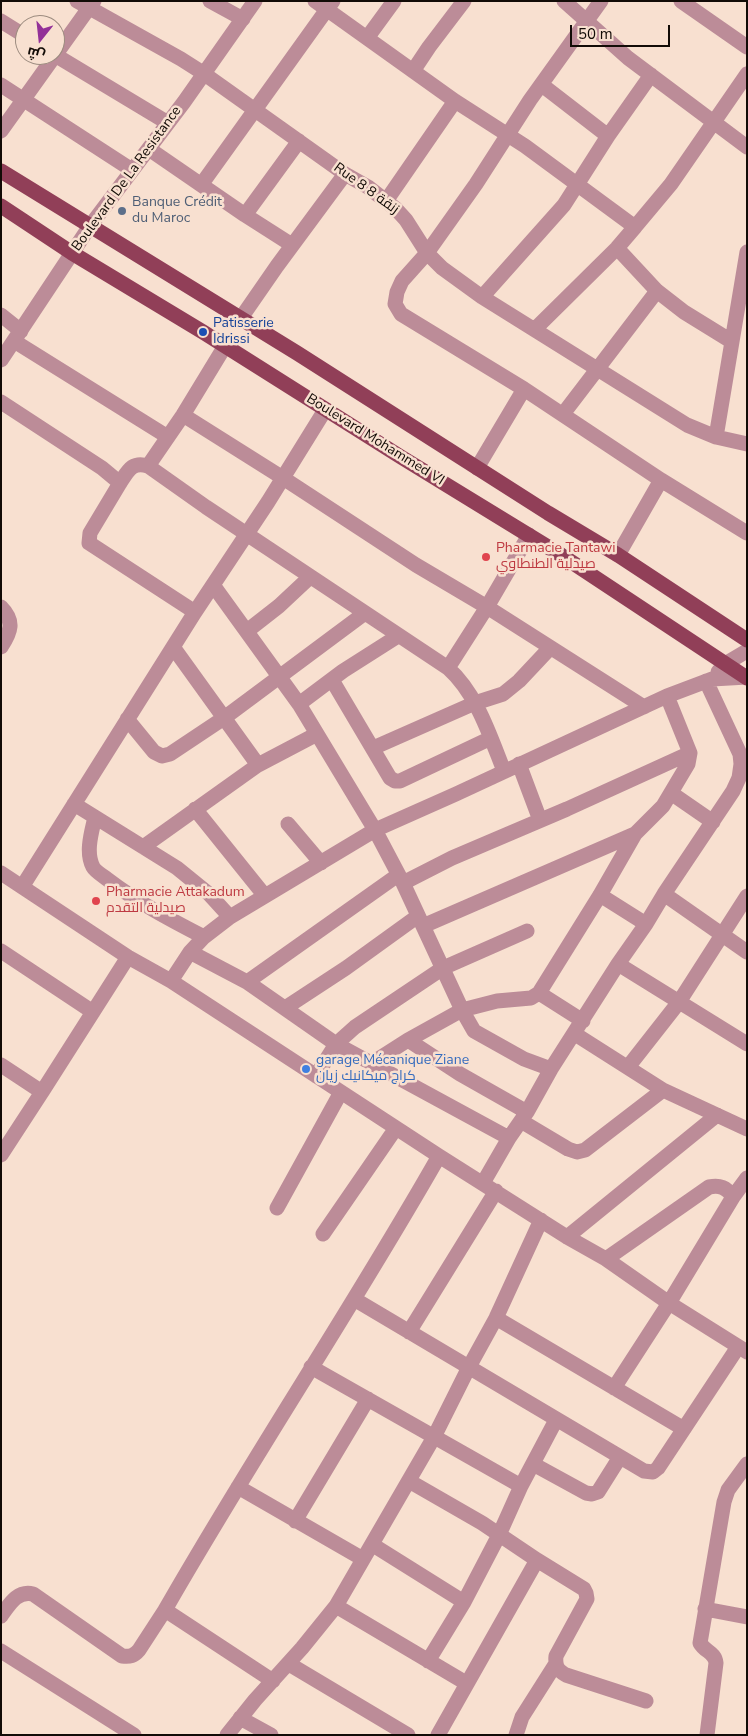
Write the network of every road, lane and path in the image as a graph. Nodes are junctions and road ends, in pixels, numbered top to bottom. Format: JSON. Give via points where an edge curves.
{"nodes":[{"id":1,"x":210,"y":1,"type":"edge"},
{"id":2,"x":256,"y":1,"type":"edge"},
{"id":3,"x":314,"y":1,"type":"edge"},
{"id":4,"x":394,"y":1,"type":"edge"},
{"id":5,"x":464,"y":1,"type":"edge"},
{"id":6,"x":564,"y":1,"type":"edge"},
{"id":7,"x":601,"y":1,"type":"edge"},
{"id":8,"x":681,"y":1,"type":"edge"},
{"id":9,"x":87,"y":3,"type":"edge"},
{"id":10,"x":330,"y":6,"type":"edge"},
{"id":11,"x":242,"y":19,"type":"junction"},
{"id":12,"x":1,"y":21,"type":"edge"},
{"id":13,"x":587,"y":21,"type":"junction"},
{"id":14,"x":15,"y":30,"type":"edge"},
{"id":15,"x":367,"y":38,"type":"junction"},
{"id":16,"x":65,"y":39,"type":"edge"},
{"id":17,"x":747,"y":47,"type":"edge"},
{"id":18,"x":65,"y":61,"type":"edge"},
{"id":19,"x":48,"y":65,"type":"edge"},
{"id":20,"x":413,"y":71,"type":"junction"},
{"id":21,"x":203,"y":73,"type":"junction"},
{"id":22,"x":747,"y":74,"type":"edge"},
{"id":23,"x":652,"y":75,"type":"junction"},
{"id":24,"x":1,"y":85,"type":"edge"},
{"id":25,"x":542,"y":85,"type":"junction"},
{"id":26,"x":25,"y":99,"type":"junction"},
{"id":27,"x":455,"y":101,"type":"junction"},
{"id":28,"x":255,"y":110,"type":"junction"},
{"id":29,"x":712,"y":122,"type":"junction"},
{"id":30,"x":168,"y":123,"type":"junction"},
{"id":31,"x":1,"y":130,"type":"edge"},
{"id":32,"x":508,"y":135,"type":"junction"},
{"id":33,"x":608,"y":136,"type":"junction"},
{"id":34,"x":299,"y":142,"type":"junction"},
{"id":35,"x":747,"y":147,"type":"edge"},
{"id":36,"x":149,"y":149,"type":"junction"},
{"id":37,"x":132,"y":170,"type":"junction"},
{"id":38,"x":1,"y":171,"type":"edge"},
{"id":39,"x":345,"y":174,"type":"junction"},
{"id":40,"x":201,"y":185,"type":"junction"},
{"id":41,"x":578,"y":185,"type":"junction"},
{"id":42,"x":386,"y":201,"type":"junction"},
{"id":43,"x":1,"y":206,"type":"edge"},
{"id":44,"x":245,"y":215,"type":"junction"},
{"id":45,"x":90,"y":226,"type":"junction"},
{"id":46,"x":635,"y":227,"type":"junction"},
{"id":47,"x":292,"y":245,"type":"junction"},
{"id":48,"x":617,"y":248,"type":"junction"},
{"id":49,"x":747,"y":252,"type":"edge"},
{"id":50,"x":72,"y":253,"type":"junction"},
{"id":51,"x":427,"y":253,"type":"junction"},
{"id":52,"x":657,"y":291,"type":"junction"},
{"id":53,"x":482,"y":298,"type":"junction"},
{"id":54,"x":743,"y":299,"type":"edge"},
{"id":55,"x":1,"y":315,"type":"edge"},
{"id":56,"x":241,"y":318,"type":"junction"},
{"id":57,"x":535,"y":329,"type":"junction"},
{"id":58,"x":18,"y":336,"type":"junction"},
{"id":59,"x":731,"y":341,"type":"junction"},
{"id":60,"x":225,"y":346,"type":"junction"},
{"id":61,"x":1,"y":360,"type":"edge"},
{"id":62,"x":597,"y":368,"type":"junction"},
{"id":63,"x":524,"y":389,"type":"junction"},
{"id":64,"x":1,"y":402,"type":"edge"},
{"id":65,"x":325,"y":410,"type":"junction"},
{"id":66,"x":563,"y":414,"type":"junction"},
{"id":67,"x":183,"y":415,"type":"junction"},
{"id":68,"x":168,"y":437,"type":"junction"},
{"id":69,"x":716,"y":437,"type":"junction"},
{"id":70,"x":747,"y":444,"type":"edge"},
{"id":71,"x":148,"y":466,"type":"junction"},
{"id":72,"x":477,"y":468,"type":"junction"},
{"id":73,"x":283,"y":478,"type":"junction"},
{"id":74,"x":661,"y":480,"type":"junction"},
{"id":75,"x":120,"y":483,"type":"junction"},
{"id":76,"x":246,"y":533,"type":"junction"},
{"id":77,"x":747,"y":533,"type":"edge"},
{"id":78,"x":529,"y":535,"type":"junction"},
{"id":79,"x":618,"y":555,"type":"junction"},
{"id":80,"x":310,"y":576,"type":"junction"},
{"id":81,"x":213,"y":585,"type":"junction"},
{"id":82,"x":1,"y":607,"type":"edge"},
{"id":83,"x":487,"y":607,"type":"junction"},
{"id":84,"x":194,"y":612,"type":"junction"},
{"id":85,"x":365,"y":613,"type":"junction"},
{"id":86,"x":247,"y":631,"type":"junction"},
{"id":87,"x":398,"y":636,"type":"junction"},
{"id":88,"x":747,"y":640,"type":"edge"},
{"id":89,"x":173,"y":646,"type":"junction"},
{"id":90,"x":1,"y":647,"type":"edge"},
{"id":91,"x":550,"y":648,"type":"junction"},
{"id":92,"x":747,"y":650,"type":"edge"},
{"id":93,"x":725,"y":664,"type":"junction"},
{"id":94,"x":448,"y":668,"type":"junction"},
{"id":95,"x":279,"y":676,"type":"junction"},
{"id":96,"x":746,"y":678,"type":"edge"},
{"id":97,"x":332,"y":680,"type":"junction"},
{"id":98,"x":709,"y":680,"type":"junction"},
{"id":99,"x":667,"y":696,"type":"junction"},
{"id":100,"x":475,"y":703,"type":"junction"},
{"id":101,"x":298,"y":704,"type":"junction"},
{"id":102,"x":644,"y":707,"type":"junction"},
{"id":103,"x":224,"y":718,"type":"junction"},
{"id":104,"x":127,"y":720,"type":"junction"},
{"id":105,"x":317,"y":734,"type":"junction"},
{"id":106,"x":491,"y":738,"type":"junction"},
{"id":107,"x":373,"y":748,"type":"junction"},
{"id":108,"x":690,"y":753,"type":"junction"},
{"id":109,"x":519,"y":764,"type":"junction"},
{"id":110,"x":258,"y":765,"type":"junction"},
{"id":111,"x":744,"y":765,"type":"edge"},
{"id":112,"x":504,"y":771,"type":"junction"},
{"id":113,"x":671,"y":793,"type":"junction"},
{"id":114,"x":74,"y":804,"type":"junction"},
{"id":115,"x":195,"y":809,"type":"junction"},
{"id":116,"x":95,"y":817,"type":"junction"},
{"id":117,"x":540,"y":820,"type":"junction"},
{"id":118,"x":713,"y":822,"type":"junction"},
{"id":119,"x":288,"y":824,"type":"dead end"},
{"id":120,"x":375,"y":830,"type":"junction"},
{"id":121,"x":635,"y":834,"type":"junction"},
{"id":122,"x":143,"y":847,"type":"junction"},
{"id":123,"x":321,"y":863,"type":"junction"},
{"id":124,"x":1,"y":873,"type":"edge"},
{"id":125,"x":400,"y":879,"type":"junction"},
{"id":126,"x":22,"y":887,"type":"junction"},
{"id":127,"x":664,"y":894,"type":"junction"},
{"id":128,"x":600,"y":895,"type":"junction"},
{"id":129,"x":265,"y":896,"type":"junction"},
{"id":130,"x":747,"y":896,"type":"edge"},
{"id":131,"x":230,"y":917,"type":"junction"},
{"id":132,"x":420,"y":921,"type":"junction"},
{"id":133,"x":646,"y":924,"type":"junction"},
{"id":134,"x":527,"y":931,"type":"dead end"},
{"id":135,"x":722,"y":936,"type":"junction"},
{"id":136,"x":204,"y":937,"type":"junction"},
{"id":137,"x":1,"y":951,"type":"edge"},
{"id":138,"x":190,"y":952,"type":"junction"},
{"id":139,"x":747,"y":952,"type":"edge"},
{"id":140,"x":128,"y":957,"type":"junction"},
{"id":141,"x":618,"y":964,"type":"junction"},
{"id":142,"x":443,"y":968,"type":"junction"},
{"id":143,"x":171,"y":981,"type":"junction"},
{"id":144,"x":247,"y":982,"type":"junction"},
{"id":145,"x":539,"y":992,"type":"junction"},
{"id":146,"x":679,"y":1002,"type":"junction"},
{"id":147,"x":285,"y":1008,"type":"junction"},
{"id":148,"x":462,"y":1010,"type":"junction"},
{"id":149,"x":92,"y":1012,"type":"junction"},
{"id":150,"x":579,"y":1027,"type":"junction"},
{"id":151,"x":408,"y":1040,"type":"junction"},
{"id":152,"x":336,"y":1044,"type":"junction"},
{"id":153,"x":747,"y":1044,"type":"edge"},
{"id":154,"x":372,"y":1063,"type":"junction"},
{"id":155,"x":1,"y":1065,"type":"edge"},
{"id":156,"x":628,"y":1067,"type":"junction"},
{"id":157,"x":552,"y":1069,"type":"junction"},
{"id":158,"x":316,"y":1076,"type":"junction"},
{"id":159,"x":663,"y":1090,"type":"junction"},
{"id":160,"x":42,"y":1092,"type":"junction"},
{"id":161,"x":341,"y":1092,"type":"junction"},
{"id":162,"x":717,"y":1115,"type":"junction"},
{"id":163,"x":524,"y":1116,"type":"junction"},
{"id":164,"x":396,"y":1128,"type":"junction"},
{"id":165,"x":747,"y":1129,"type":"edge"},
{"id":166,"x":509,"y":1138,"type":"junction"},
{"id":167,"x":1,"y":1154,"type":"edge"},
{"id":168,"x":439,"y":1156,"type":"junction"},
{"id":169,"x":747,"y":1178,"type":"edge"},
{"id":170,"x":489,"y":1187,"type":"junction"},
{"id":171,"x":733,"y":1197,"type":"junction"},
{"id":172,"x":277,"y":1208,"type":"dead end"},
{"id":173,"x":541,"y":1220,"type":"junction"},
{"id":174,"x":324,"y":1234,"type":"dead end"},
{"id":175,"x":567,"y":1237,"type":"junction"},
{"id":176,"x":606,"y":1259,"type":"junction"},
{"id":177,"x":354,"y":1299,"type":"junction"},
{"id":178,"x":670,"y":1303,"type":"junction"},
{"id":179,"x":496,"y":1318,"type":"junction"},
{"id":180,"x":409,"y":1332,"type":"junction"},
{"id":181,"x":742,"y":1350,"type":"edge"},
{"id":182,"x":311,"y":1367,"type":"junction"},
{"id":183,"x":469,"y":1367,"type":"junction"},
{"id":184,"x":614,"y":1388,"type":"junction"},
{"id":185,"x":368,"y":1399,"type":"junction"},
{"id":186,"x":556,"y":1420,"type":"junction"},
{"id":187,"x":684,"y":1429,"type":"junction"},
{"id":188,"x":434,"y":1437,"type":"junction"},
{"id":189,"x":620,"y":1457,"type":"junction"},
{"id":190,"x":533,"y":1464,"type":"junction"},
{"id":191,"x":747,"y":1464,"type":"edge"},
{"id":192,"x":409,"y":1481,"type":"junction"},
{"id":193,"x":521,"y":1486,"type":"junction"},
{"id":194,"x":238,"y":1487,"type":"junction"},
{"id":195,"x":295,"y":1521,"type":"junction"},
{"id":196,"x":499,"y":1535,"type":"junction"},
{"id":197,"x":373,"y":1545,"type":"junction"},
{"id":198,"x":363,"y":1559,"type":"junction"},
{"id":199,"x":537,"y":1560,"type":"junction"},
{"id":200,"x":464,"y":1602,"type":"junction"},
{"id":201,"x":336,"y":1606,"type":"junction"},
{"id":202,"x":705,"y":1609,"type":"junction"},
{"id":203,"x":165,"y":1610,"type":"junction"},
{"id":204,"x":1,"y":1616,"type":"edge"},
{"id":205,"x":747,"y":1617,"type":"edge"},
{"id":206,"x":1,"y":1651,"type":"edge"},
{"id":207,"x":428,"y":1661,"type":"junction"},
{"id":208,"x":289,"y":1664,"type":"junction"},
{"id":209,"x":555,"y":1665,"type":"junction"},
{"id":210,"x":273,"y":1681,"type":"junction"},
{"id":211,"x":466,"y":1683,"type":"junction"},
{"id":212,"x":646,"y":1701,"type":"dead end"},
{"id":213,"x":240,"y":1718,"type":"junction"},
{"id":214,"x":134,"y":1735,"type":"edge"},
{"id":215,"x":227,"y":1735,"type":"edge"},
{"id":216,"x":271,"y":1735,"type":"edge"},
{"id":217,"x":408,"y":1735,"type":"edge"},
{"id":218,"x":438,"y":1735,"type":"edge"},
{"id":219,"x":516,"y":1735,"type":"edge"},
{"id":220,"x":706,"y":1735,"type":"edge"}],
"edges":[{"from":1,"to":11,"type":"street"},
{"from":2,"to":11,"type":"street","name":"Boulevard De La Resistance"},
{"from":3,"to":10,"type":"street"},
{"from":4,"to":15,"type":"street"},
{"from":5,"to":20,"type":"street"},
{"from":6,"to":13,"type":"street"},
{"from":7,"to":13,"type":"street"},
{"from":8,"to":17,"type":"street"},
{"from":9,"to":16,"type":"street"},
{"from":9,"to":21,"type":"street","name":"Rue 8 8 زنقة"},
{"from":10,"to":15,"type":"street"},
{"from":10,"to":28,"type":"street"},
{"from":11,"to":21,"type":"street","name":"Boulevard De La Resistance"},
{"from":12,"to":14,"type":"street"},
{"from":13,"to":23,"type":"street"},
{"from":13,"to":25,"type":"street"},
{"from":15,"to":20,"type":"street"},
{"from":18,"to":30,"type":"street"},
{"from":19,"to":26,"type":"street"},
{"from":20,"to":27,"type":"street"},
{"from":21,"to":28,"type":"street","name":"Rue 8 8 زنقة"},
{"from":21,"to":30,"type":"street","name":"Boulevard De La Resistance"},
{"from":22,"to":29,"type":"street"},
{"from":23,"to":29,"type":"street"},
{"from":23,"to":33,"type":"street"},
{"from":24,"to":26,"type":"street"},
{"from":25,"to":32,"type":"street"},
{"from":25,"to":33,"type":"street"},
{"from":26,"to":31,"type":"street"},
{"from":26,"to":37,"type":"street"},
{"from":27,"to":32,"type":"street"},
{"from":27,"to":42,"type":"street"},
{"from":28,"to":34,"type":"street","name":"Rue 8 8 زنقة"},
{"from":28,"to":40,"type":"street"},
{"from":29,"to":35,"type":"street"},
{"from":29,"to":46,"type":"street","via":[[671,184]]},
{"from":30,"to":36,"type":"street","name":"Boulevard De La Resistance"},
{"from":32,"to":41,"type":"street"},
{"from":32,"to":51,"type":"street"},
{"from":33,"to":41,"type":"street"},
{"from":34,"to":39,"type":"street","name":"Rue 8 8 زنقة"},
{"from":34,"to":44,"type":"street"},
{"from":36,"to":37,"type":"street","name":"Boulevard De La Resistance"},
{"from":36,"to":40,"type":"street"},
{"from":37,"to":45,"type":"street","name":"Boulevard De La Resistance"},
{"from":38,"to":45,"type":"main road"},
{"from":39,"to":42,"type":"street","name":"Rue 8 8 زنقة"},
{"from":39,"to":47,"type":"street"},
{"from":40,"to":44,"type":"street"},
{"from":41,"to":46,"type":"street"},
{"from":41,"to":53,"type":"street"},
{"from":42,"to":51,"type":"street","name":"Rue 8 8 زنقة","via":[[406,220]]},
{"from":43,"to":50,"type":"main road","name":"Boulevard Mohammed VI"},
{"from":44,"to":47,"type":"street"},
{"from":45,"to":50,"type":"street","name":"Boulevard De La Resistance"},
{"from":45,"to":56,"type":"main road"},
{"from":46,"to":48,"type":"street"},
{"from":47,"to":56,"type":"street"},
{"from":48,"to":52,"type":"street"},
{"from":48,"to":57,"type":"street"},
{"from":49,"to":54,"type":"street"},
{"from":50,"to":58,"type":"street","name":"Boulevard De La Resistance"},
{"from":50,"to":60,"type":"main road","name":"Boulevard Mohammed VI"},
{"from":51,"to":53,"type":"street","name":"Rue 8 8 زنقة"},
{"from":51,"to":63,"type":"street","via":[[408,272],[397,292],[394,299],[397,310]]},
{"from":52,"to":59,"type":"street"},
{"from":52,"to":62,"type":"street"},
{"from":53,"to":57,"type":"street","name":"Rue 8 8 زنقة"},
{"from":54,"to":59,"type":"street"},
{"from":55,"to":58,"type":"street"},
{"from":56,"to":72,"type":"main road"},
{"from":57,"to":62,"type":"street","name":"Rue 8 8 زنقة"},
{"from":58,"to":61,"type":"street","name":"Boulevard De La Resistance"},
{"from":58,"to":68,"type":"street"},
{"from":59,"to":69,"type":"street"},
{"from":60,"to":65,"type":"main road","name":"Boulevard Mohammed VI"},
{"from":60,"to":67,"type":"street"},
{"from":62,"to":66,"type":"street"},
{"from":62,"to":69,"type":"street","name":"Rue 8 8 زنقة","via":[[687,425]]},
{"from":63,"to":66,"type":"street"},
{"from":63,"to":72,"type":"street"},
{"from":64,"to":75,"type":"street"},
{"from":65,"to":73,"type":"street"},
{"from":65,"to":78,"type":"main road","name":"Boulevard Mohammed VI"},
{"from":66,"to":74,"type":"street"},
{"from":67,"to":68,"type":"street"},
{"from":67,"to":73,"type":"street"},
{"from":68,"to":71,"type":"street"},
{"from":69,"to":70,"type":"street","name":"Rue 8 8 زنقة"},
{"from":71,"to":75,"type":"street","via":[[131,467]]},
{"from":71,"to":76,"type":"street"},
{"from":72,"to":79,"type":"main road"},
{"from":73,"to":76,"type":"street"},
{"from":73,"to":83,"type":"street"},
{"from":74,"to":77,"type":"street"},
{"from":74,"to":79,"type":"street"},
{"from":75,"to":84,"type":"street","via":[[94,524],[89,543]]},
{"from":76,"to":80,"type":"street"},
{"from":76,"to":81,"type":"street"},
{"from":78,"to":83,"type":"street"},
{"from":78,"to":93,"type":"main road","name":"Boulevard Mohammed VI"},
{"from":79,"to":88,"type":"main road"},
{"from":80,"to":85,"type":"street"},
{"from":80,"to":86,"type":"street"},
{"from":81,"to":84,"type":"street"},
{"from":81,"to":86,"type":"street"},
{"from":82,"to":90,"type":"street","via":[[10,622],[9,635]]},
{"from":83,"to":91,"type":"street"},
{"from":83,"to":94,"type":"street"},
{"from":84,"to":89,"type":"street"},
{"from":85,"to":87,"type":"street"},
{"from":85,"to":95,"type":"street"},
{"from":86,"to":95,"type":"street"},
{"from":87,"to":94,"type":"street"},
{"from":87,"to":97,"type":"street"},
{"from":89,"to":103,"type":"street"},
{"from":89,"to":104,"type":"street"},
{"from":91,"to":100,"type":"street","via":[[503,694]]},
{"from":91,"to":102,"type":"street"},
{"from":92,"to":93,"type":"street"},
{"from":93,"to":96,"type":"main road","name":"Boulevard Mohammed VI"},
{"from":93,"to":98,"type":"street"},
{"from":94,"to":100,"type":"street"},
{"from":95,"to":101,"type":"street"},
{"from":95,"to":103,"type":"street"},
{"from":96,"to":98,"type":"street"},
{"from":97,"to":101,"type":"street"},
{"from":97,"to":107,"type":"street"},
{"from":98,"to":99,"type":"street"},
{"from":98,"to":111,"type":"street"},
{"from":99,"to":102,"type":"street"},
{"from":99,"to":108,"type":"street"},
{"from":100,"to":106,"type":"street"},
{"from":100,"to":107,"type":"street"},
{"from":101,"to":105,"type":"street"},
{"from":102,"to":109,"type":"street"},
{"from":103,"to":104,"type":"street","via":[[162,756],[154,752]]},
{"from":103,"to":110,"type":"street"},
{"from":104,"to":114,"type":"street"},
{"from":105,"to":110,"type":"street"},
{"from":105,"to":120,"type":"street"},
{"from":106,"to":107,"type":"street","via":[[398,781],[390,778]]},
{"from":106,"to":112,"type":"street"},
{"from":108,"to":113,"type":"street","via":[[685,770]]},
{"from":108,"to":117,"type":"street"},
{"from":109,"to":112,"type":"street"},
{"from":109,"to":117,"type":"street"},
{"from":110,"to":115,"type":"street"},
{"from":111,"to":118,"type":"street"},
{"from":112,"to":120,"type":"street"},
{"from":113,"to":118,"type":"street"},
{"from":113,"to":121,"type":"street","via":[[656,814]]},
{"from":114,"to":116,"type":"street"},
{"from":114,"to":126,"type":"street"},
{"from":115,"to":122,"type":"street"},
{"from":115,"to":129,"type":"street"},
{"from":116,"to":122,"type":"street"},
{"from":116,"to":136,"type":"street","via":[[90,841],[93,867],[119,888]]},
{"from":117,"to":125,"type":"street"},
{"from":118,"to":127,"type":"street"},
{"from":119,"to":123,"type":"street"},
{"from":120,"to":123,"type":"street"},
{"from":120,"to":125,"type":"street"},
{"from":121,"to":128,"type":"street"},
{"from":121,"to":132,"type":"street"},
{"from":122,"to":131,"type":"street","via":[[178,868]]},
{"from":123,"to":129,"type":"street"},
{"from":124,"to":126,"type":"street"},
{"from":125,"to":132,"type":"street"},
{"from":125,"to":144,"type":"street"},
{"from":126,"to":140,"type":"street"},
{"from":127,"to":133,"type":"street"},
{"from":127,"to":135,"type":"street"},
{"from":128,"to":133,"type":"street"},
{"from":128,"to":145,"type":"street"},
{"from":129,"to":131,"type":"street"},
{"from":130,"to":135,"type":"street"},
{"from":131,"to":136,"type":"street"},
{"from":132,"to":142,"type":"street"},
{"from":132,"to":147,"type":"street"},
{"from":133,"to":141,"type":"street"},
{"from":134,"to":142,"type":"street"},
{"from":135,"to":139,"type":"street"},
{"from":135,"to":146,"type":"street"},
{"from":136,"to":138,"type":"street"},
{"from":137,"to":149,"type":"street"},
{"from":138,"to":143,"type":"street"},
{"from":138,"to":144,"type":"street"},
{"from":140,"to":143,"type":"street"},
{"from":140,"to":149,"type":"street"},
{"from":141,"to":146,"type":"street"},
{"from":141,"to":150,"type":"street"},
{"from":142,"to":148,"type":"street"},
{"from":142,"to":152,"type":"street","via":[[355,1027]]},
{"from":143,"to":158,"type":"street"},
{"from":144,"to":147,"type":"street"},
{"from":145,"to":148,"type":"street","via":[[531,998],[497,1001]]},
{"from":145,"to":150,"type":"street"},
{"from":146,"to":153,"type":"street"},
{"from":146,"to":156,"type":"street"},
{"from":147,"to":152,"type":"street"},
{"from":148,"to":151,"type":"street"},
{"from":148,"to":157,"type":"street","via":[[474,1031],[524,1059]]},
{"from":149,"to":160,"type":"street"},
{"from":150,"to":156,"type":"street"},
{"from":150,"to":157,"type":"street"},
{"from":151,"to":154,"type":"street"},
{"from":151,"to":163,"type":"street"},
{"from":152,"to":154,"type":"street"},
{"from":152,"to":158,"type":"street"},
{"from":154,"to":166,"type":"street"},
{"from":155,"to":160,"type":"street"},
{"from":156,"to":159,"type":"street"},
{"from":157,"to":163,"type":"street"},
{"from":158,"to":161,"type":"street"},
{"from":159,"to":162,"type":"street"},
{"from":159,"to":163,"type":"street","via":[[585,1150],[576,1152]]},
{"from":160,"to":167,"type":"street"},
{"from":161,"to":164,"type":"street"},
{"from":161,"to":172,"type":"street"},
{"from":162,"to":165,"type":"street"},
{"from":162,"to":175,"type":"street"},
{"from":163,"to":166,"type":"street"},
{"from":164,"to":168,"type":"street"},
{"from":164,"to":174,"type":"street"},
{"from":166,"to":170,"type":"street"},
{"from":168,"to":170,"type":"street"},
{"from":168,"to":177,"type":"street"},
{"from":169,"to":171,"type":"street"},
{"from":170,"to":173,"type":"street"},
{"from":170,"to":180,"type":"street"},
{"from":171,"to":176,"type":"street","via":[[719,1185],[708,1187]]},
{"from":171,"to":178,"type":"street"},
{"from":173,"to":175,"type":"street"},
{"from":173,"to":179,"type":"street"},
{"from":175,"to":176,"type":"street"},
{"from":176,"to":178,"type":"street"},
{"from":177,"to":180,"type":"street"},
{"from":177,"to":182,"type":"street"},
{"from":178,"to":181,"type":"street"},
{"from":178,"to":184,"type":"street"},
{"from":179,"to":183,"type":"street"},
{"from":179,"to":184,"type":"street"},
{"from":180,"to":183,"type":"street"},
{"from":181,"to":187,"type":"street"},
{"from":182,"to":185,"type":"street"},
{"from":182,"to":194,"type":"street"},
{"from":183,"to":186,"type":"street"},
{"from":183,"to":188,"type":"street"},
{"from":184,"to":187,"type":"street"},
{"from":185,"to":188,"type":"street"},
{"from":185,"to":195,"type":"street"},
{"from":186,"to":189,"type":"street"},
{"from":186,"to":190,"type":"street"},
{"from":187,"to":189,"type":"street","via":[[653,1472],[644,1471]]},
{"from":188,"to":192,"type":"street"},
{"from":188,"to":193,"type":"street"},
{"from":189,"to":190,"type":"street","via":[[598,1492],[592,1494]]},
{"from":190,"to":193,"type":"street"},
{"from":191,"to":202,"type":"street","via":[[728,1490],[724,1502]]},
{"from":192,"to":196,"type":"street"},
{"from":192,"to":197,"type":"street"},
{"from":193,"to":196,"type":"street"},
{"from":194,"to":195,"type":"street"},
{"from":194,"to":203,"type":"street"},
{"from":195,"to":198,"type":"street"},
{"from":196,"to":199,"type":"street"},
{"from":196,"to":200,"type":"street"},
{"from":197,"to":198,"type":"street"},
{"from":197,"to":200,"type":"street"},
{"from":198,"to":201,"type":"street"},
{"from":199,"to":209,"type":"street","via":[[586,1593],[586,1599],[556,1656]]},
{"from":199,"to":211,"type":"street"},
{"from":200,"to":207,"type":"street"},
{"from":201,"to":207,"type":"street"},
{"from":201,"to":208,"type":"street"},
{"from":202,"to":205,"type":"street"},
{"from":202,"to":220,"type":"street","via":[[700,1643],[713,1655],[716,1663]]},
{"from":203,"to":204,"type":"street","via":[[139,1650],[128,1657],[33,1594],[19,1596]]},
{"from":203,"to":210,"type":"street"},
{"from":206,"to":214,"type":"street"},
{"from":207,"to":211,"type":"street"},
{"from":208,"to":210,"type":"street"},
{"from":208,"to":217,"type":"street"},
{"from":209,"to":212,"type":"street","via":[[566,1676]]},
{"from":209,"to":219,"type":"street","via":[[522,1717]]},
{"from":210,"to":213,"type":"street"},
{"from":211,"to":218,"type":"street"},
{"from":213,"to":215,"type":"street"},
{"from":213,"to":216,"type":"street"}]}
